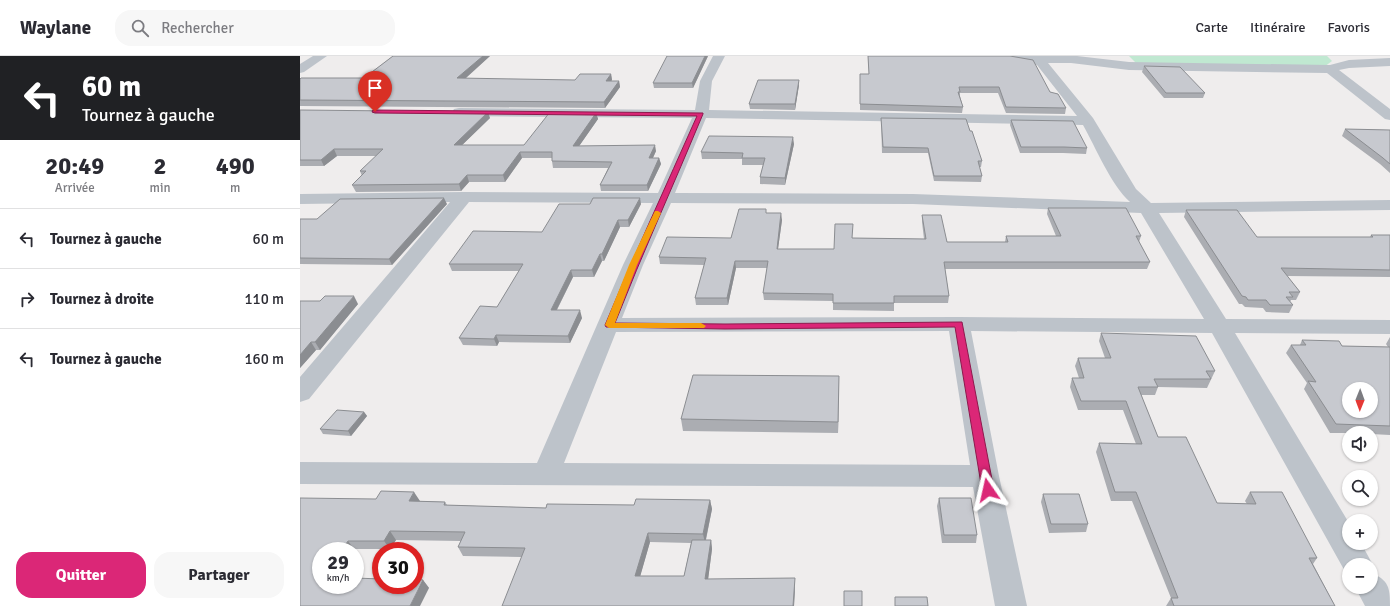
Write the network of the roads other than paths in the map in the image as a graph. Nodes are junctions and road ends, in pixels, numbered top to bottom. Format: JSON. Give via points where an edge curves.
{"nodes":[{"id":1,"x":321,"y":56,"type":"edge"},
{"id":2,"x":719,"y":56,"type":"edge"},
{"id":3,"x":1009,"y":56,"type":"edge"},
{"id":4,"x":1097,"y":58,"type":"edge"},
{"id":5,"x":1035,"y":59,"type":"junction"},
{"id":6,"x":1345,"y":60,"type":"edge"},
{"id":7,"x":1390,"y":62,"type":"edge"},
{"id":8,"x":300,"y":69,"type":"edge"},
{"id":9,"x":1330,"y":69,"type":"junction"},
{"id":10,"x":442,"y":112,"type":"edge"},
{"id":11,"x":700,"y":114,"type":"junction"},
{"id":12,"x":1390,"y":116,"type":"edge"},
{"id":13,"x":1088,"y":121,"type":"junction"},
{"id":14,"x":464,"y":197,"type":"junction"},
{"id":15,"x":300,"y":199,"type":"edge"},
{"id":16,"x":664,"y":199,"type":"junction"},
{"id":17,"x":1390,"y":204,"type":"edge"},
{"id":18,"x":1147,"y":208,"type":"junction"},
{"id":19,"x":959,"y":324,"type":"junction"},
{"id":20,"x":609,"y":325,"type":"junction"},
{"id":21,"x":1220,"y":327,"type":"junction"},
{"id":22,"x":1390,"y":327,"type":"edge"},
{"id":23,"x":300,"y":393,"type":"edge"},
{"id":24,"x":300,"y":473,"type":"edge"},
{"id":25,"x":546,"y":474,"type":"junction"},
{"id":26,"x":985,"y":476,"type":"junction"},
{"id":27,"x":1354,"y":558,"type":"edge"},
{"id":28,"x":1375,"y":594,"type":"edge"},
{"id":29,"x":1011,"y":606,"type":"edge"},
{"id":30,"x":1382,"y":606,"type":"edge"}],
"edges":[{"from":1,"to":8,"type":"street"},
{"from":2,"to":11,"type":"street","via":[[706,81]]},
{"from":3,"to":5,"type":"street"},
{"from":4,"to":5,"type":"street"},
{"from":4,"to":9,"type":"street","via":[[1129,66]]},
{"from":5,"to":13,"type":"street","via":[[1041,62]]},
{"from":6,"to":7,"type":"street"},
{"from":6,"to":9,"type":"street"},
{"from":9,"to":12,"type":"street"},
{"from":10,"to":11,"type":"street"},
{"from":11,"to":13,"type":"street"},
{"from":11,"to":16,"type":"street"},
{"from":13,"to":18,"type":"street","via":[[1130,194]]},
{"from":14,"to":15,"type":"street"},
{"from":14,"to":16,"type":"street"},
{"from":14,"to":23,"type":"street"},
{"from":16,"to":18,"type":"street","via":[[913,199]]},
{"from":16,"to":20,"type":"street","via":[[633,265]]},
{"from":17,"to":18,"type":"street"},
{"from":18,"to":21,"type":"street"},
{"from":19,"to":20,"type":"street"},
{"from":19,"to":21,"type":"street"},
{"from":19,"to":26,"type":"street"},
{"from":20,"to":25,"type":"street"},
{"from":21,"to":22,"type":"street"},
{"from":21,"to":27,"type":"street"},
{"from":24,"to":25,"type":"street"},
{"from":25,"to":26,"type":"street"},
{"from":26,"to":29,"type":"street"},
{"from":28,"to":30,"type":"street"}]}
